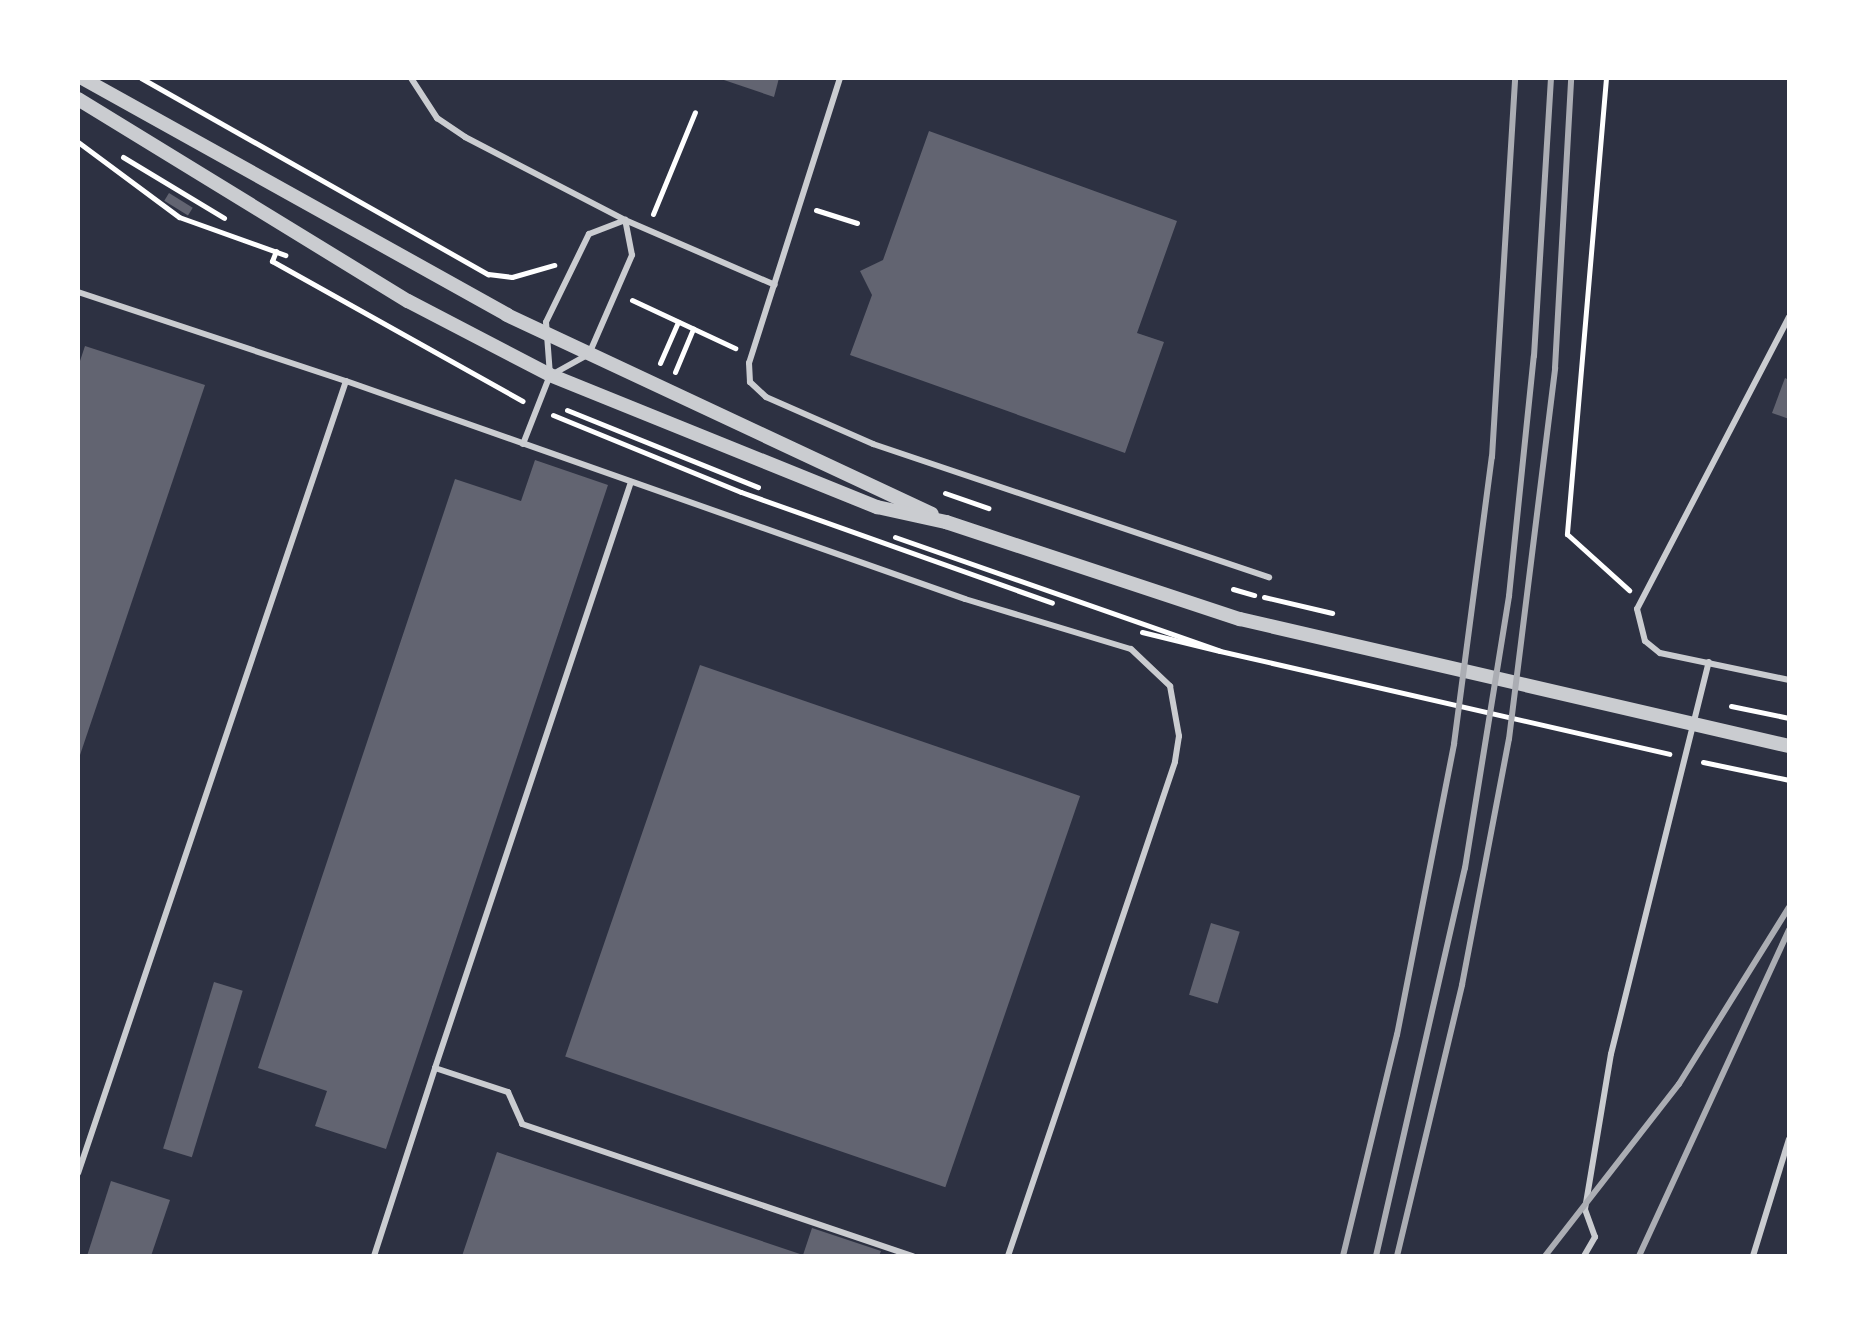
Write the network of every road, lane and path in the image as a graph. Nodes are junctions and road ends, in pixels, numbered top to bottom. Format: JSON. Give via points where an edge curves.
{"nodes":[{"id":1,"x":82,"y":78,"type":"edge"},
{"id":2,"x":141,"y":78,"type":"edge"},
{"id":3,"x":411,"y":78,"type":"edge"},
{"id":4,"x":840,"y":78,"type":"edge"},
{"id":5,"x":1606,"y":78,"type":"edge"},
{"id":6,"x":78,"y":99,"type":"edge"},
{"id":7,"x":695,"y":112,"type":"dead end"},
{"id":8,"x":78,"y":142,"type":"edge"},
{"id":9,"x":824,"y":213,"type":"dead end"},
{"id":10,"x":625,"y":220,"type":"junction"},
{"id":11,"x":857,"y":223,"type":"dead end"},
{"id":12,"x":645,"y":229,"type":"junction"},
{"id":13,"x":569,"y":271,"type":"junction"},
{"id":14,"x":775,"y":285,"type":"junction"},
{"id":15,"x":78,"y":292,"type":"edge"},
{"id":16,"x":616,"y":293,"type":"junction"},
{"id":17,"x":1789,"y":317,"type":"edge"},
{"id":18,"x":693,"y":329,"type":"junction"},
{"id":19,"x":542,"y":332,"type":"junction"},
{"id":20,"x":589,"y":354,"type":"junction"},
{"id":21,"x":751,"y":355,"type":"junction"},
{"id":22,"x":550,"y":375,"type":"junction"},
{"id":23,"x":673,"y":375,"type":"dead end"},
{"id":24,"x":346,"y":381,"type":"junction"},
{"id":25,"x":540,"y":398,"type":"junction"},
{"id":26,"x":523,"y":444,"type":"junction"},
{"id":27,"x":631,"y":482,"type":"junction"},
{"id":28,"x":946,"y":522,"type":"junction"},
{"id":29,"x":1269,"y":577,"type":"dead end"},
{"id":30,"x":1638,"y":625,"type":"junction"},
{"id":31,"x":1709,"y":662,"type":"junction"},
{"id":32,"x":1789,"y":680,"type":"edge"},
{"id":33,"x":1789,"y":746,"type":"edge"},
{"id":34,"x":1684,"y":757,"type":"dead end"},
{"id":35,"x":1699,"y":761,"type":"dead end"},
{"id":36,"x":1789,"y":780,"type":"edge"},
{"id":37,"x":435,"y":1068,"type":"junction"},
{"id":38,"x":1789,"y":1139,"type":"edge"},
{"id":39,"x":78,"y":1173,"type":"edge"},
{"id":40,"x":374,"y":1256,"type":"edge"},
{"id":41,"x":913,"y":1256,"type":"edge"},
{"id":42,"x":1008,"y":1256,"type":"edge"},
{"id":43,"x":1584,"y":1256,"type":"edge"},
{"id":44,"x":1753,"y":1256,"type":"edge"}],
"edges":[{"from":1,"to":19,"type":"street"},
{"from":2,"to":13,"type":"path","via":[[488,274],[512,277],[545,262]]},
{"from":3,"to":10,"type":"lane","via":[[437,118]]},
{"from":4,"to":14,"type":"lane"},
{"from":5,"to":30,"type":"path","via":[[1567,534],[1633,594]]},
{"from":6,"to":22,"type":"street","via":[[408,301]]},
{"from":7,"to":12,"type":"path"},
{"from":8,"to":25,"type":"path","via":[[179,217],[284,254]]},
{"from":9,"to":11,"type":"path"},
{"from":10,"to":12,"type":"lane"},
{"from":10,"to":13,"type":"lane","via":[[589,234]]},
{"from":10,"to":16,"type":"lane","via":[[632,255]]},
{"from":12,"to":14,"type":"lane"},
{"from":13,"to":19,"type":"lane"},
{"from":14,"to":21,"type":"lane"},
{"from":15,"to":24,"type":"lane"},
{"from":16,"to":18,"type":"path"},
{"from":16,"to":20,"type":"lane"},
{"from":17,"to":30,"type":"lane","via":[[1647,586]]},
{"from":18,"to":21,"type":"path"},
{"from":18,"to":23,"type":"path"},
{"from":19,"to":20,"type":"street"},
{"from":19,"to":22,"type":"lane"},
{"from":20,"to":22,"type":"lane"},
{"from":20,"to":28,"type":"street"},
{"from":21,"to":29,"type":"lane","via":[[746,373],[766,397],[873,444]]},
{"from":22,"to":25,"type":"lane"},
{"from":22,"to":28,"type":"street","via":[[877,507]]},
{"from":24,"to":26,"type":"lane"},
{"from":24,"to":39,"type":"lane"},
{"from":25,"to":26,"type":"lane"},
{"from":25,"to":34,"type":"path","via":[[686,461],[1220,651]]},
{"from":26,"to":27,"type":"lane"},
{"from":27,"to":37,"type":"lane"},
{"from":27,"to":42,"type":"lane","via":[[965,599],[1131,649],[1170,686],[1178,708],[1175,762]]},
{"from":28,"to":33,"type":"street","via":[[1240,619]]},
{"from":30,"to":31,"type":"lane","via":[[1660,653]]},
{"from":31,"to":32,"type":"lane"},
{"from":31,"to":43,"type":"lane","via":[[1611,1054],[1585,1209],[1595,1237]]},
{"from":35,"to":36,"type":"path"},
{"from":37,"to":40,"type":"lane"},
{"from":37,"to":41,"type":"lane","via":[[508,1092],[522,1124]]},
{"from":38,"to":44,"type":"lane"}]}
